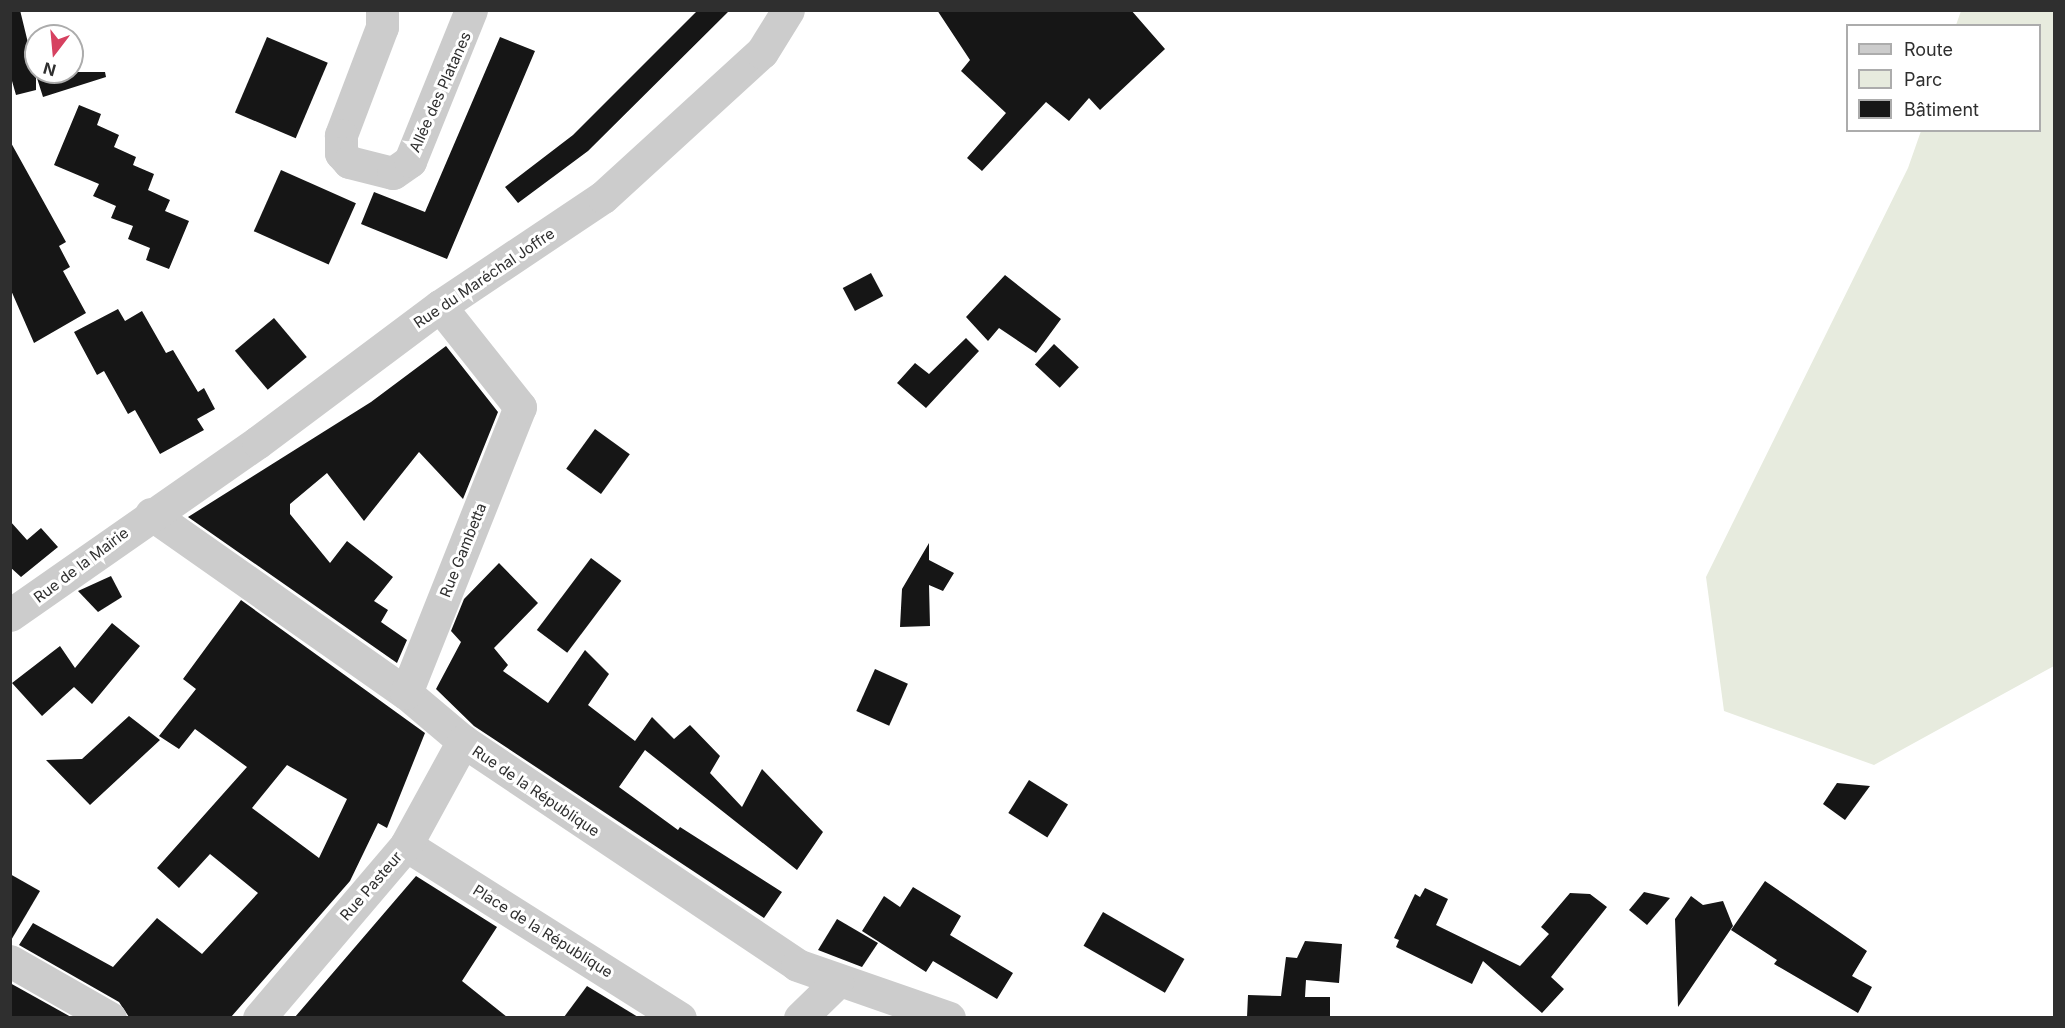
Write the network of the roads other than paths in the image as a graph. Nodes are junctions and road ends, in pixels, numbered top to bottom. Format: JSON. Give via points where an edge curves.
{"nodes":[{"id":1,"x":382,"y":10,"type":"edge"},
{"id":2,"x":471,"y":10,"type":"edge"},
{"id":3,"x":788,"y":10,"type":"edge"},
{"id":4,"x":440,"y":306,"type":"junction"},
{"id":5,"x":151,"y":514,"type":"junction"},
{"id":6,"x":10,"y":615,"type":"edge"},
{"id":7,"x":406,"y":693,"type":"junction"},
{"id":8,"x":463,"y":741,"type":"junction"},
{"id":9,"x":406,"y":845,"type":"junction"},
{"id":10,"x":10,"y":961,"type":"edge"},
{"id":11,"x":837,"y":982,"type":"junction"},
{"id":12,"x":110,"y":1017,"type":"edge"},
{"id":13,"x":260,"y":1017,"type":"edge"},
{"id":14,"x":680,"y":1017,"type":"edge"},
{"id":15,"x":800,"y":1017,"type":"edge"},
{"id":16,"x":950,"y":1017,"type":"edge"}],
"edges":[{"from":1,"to":2,"type":"street","name":"Allée des Platanes","via":[[382,27],[341,135],[341,153],[349,162],[393,172],[410,161]]},
{"from":3,"to":4,"type":"street","name":"Rue du Maréchal Joffre","via":[[762,52],[603,196]]},
{"from":4,"to":5,"type":"street","name":"Rue du Maréchal Joffre","via":[[258,442]]},
{"from":4,"to":7,"type":"street","name":"Rue Gambetta","via":[[520,406]]},
{"from":5,"to":6,"type":"street","name":"Rue de la Mairie"},
{"from":5,"to":7,"type":"street","name":"Rue de la République"},
{"from":7,"to":8,"type":"street","name":"Rue de la République"},
{"from":8,"to":9,"type":"street","name":"Rue Pasteur"},
{"from":8,"to":11,"type":"street","name":"Rue de la République","via":[[797,965]]},
{"from":9,"to":13,"type":"street","name":"Rue Pasteur"},
{"from":9,"to":14,"type":"street","name":"Place de la République"},
{"from":10,"to":12,"type":"street"},
{"from":11,"to":15,"type":"street"},
{"from":11,"to":16,"type":"street","name":"Rue de la République"}]}
